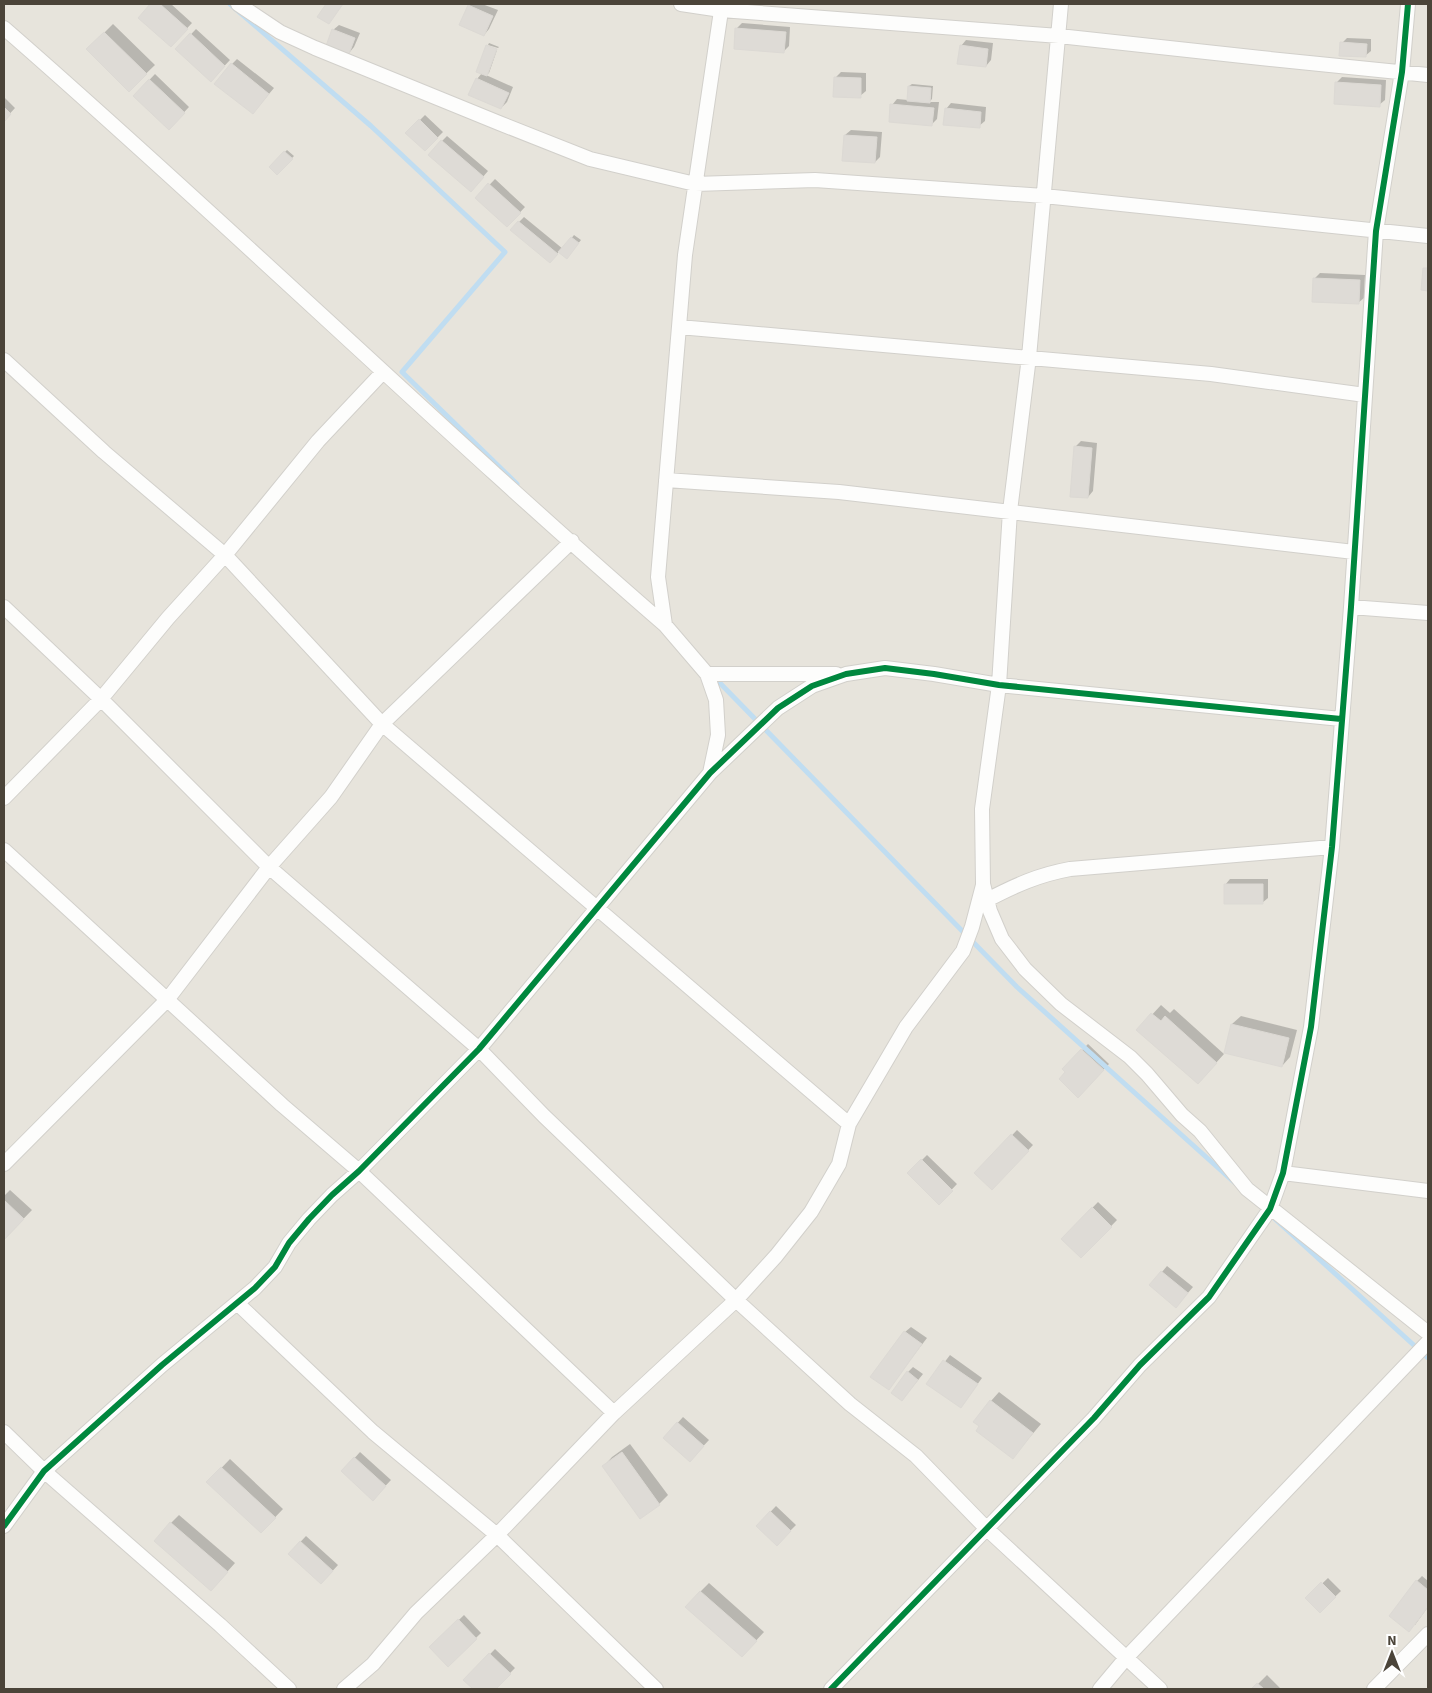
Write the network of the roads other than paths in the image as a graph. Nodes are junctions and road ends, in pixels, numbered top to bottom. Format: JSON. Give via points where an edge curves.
{"nodes":[{"id":1,"x":238,"y":4,"type":"edge"},
{"id":2,"x":681,"y":4,"type":"edge"},
{"id":3,"x":1061,"y":4,"type":"edge"},
{"id":4,"x":1408,"y":4,"type":"edge"},
{"id":5,"x":721,"y":7,"type":"edge"},
{"id":6,"x":4,"y":28,"type":"edge"},
{"id":7,"x":1059,"y":36,"type":"junction"},
{"id":8,"x":1402,"y":72,"type":"junction"},
{"id":9,"x":1428,"y":75,"type":"edge"},
{"id":10,"x":695,"y":184,"type":"junction"},
{"id":11,"x":1044,"y":196,"type":"junction"},
{"id":12,"x":1376,"y":231,"type":"junction"},
{"id":13,"x":1428,"y":236,"type":"edge"},
{"id":14,"x":680,"y":326,"type":"junction"},
{"id":15,"x":1028,"y":357,"type":"junction"},
{"id":16,"x":4,"y":360,"type":"edge"},
{"id":17,"x":383,"y":372,"type":"junction"},
{"id":18,"x":1365,"y":395,"type":"junction"},
{"id":19,"x":666,"y":480,"type":"junction"},
{"id":20,"x":1010,"y":511,"type":"junction"},
{"id":21,"x":572,"y":541,"type":"junction"},
{"id":22,"x":1354,"y":552,"type":"junction"},
{"id":23,"x":224,"y":554,"type":"junction"},
{"id":24,"x":4,"y":607,"type":"edge"},
{"id":25,"x":1351,"y":607,"type":"junction"},
{"id":26,"x":1428,"y":613,"type":"edge"},
{"id":27,"x":666,"y":625,"type":"junction"},
{"id":28,"x":707,"y":674,"type":"junction"},
{"id":29,"x":846,"y":674,"type":"junction"},
{"id":30,"x":998,"y":685,"type":"junction"},
{"id":31,"x":101,"y":699,"type":"junction"},
{"id":32,"x":1341,"y":719,"type":"junction"},
{"id":33,"x":382,"y":724,"type":"junction"},
{"id":34,"x":710,"y":773,"type":"junction"},
{"id":35,"x":4,"y":798,"type":"edge"},
{"id":36,"x":1332,"y":847,"type":"junction"},
{"id":37,"x":4,"y":850,"type":"edge"},
{"id":38,"x":269,"y":867,"type":"junction"},
{"id":39,"x":983,"y":884,"type":"junction"},
{"id":40,"x":987,"y":900,"type":"junction"},
{"id":41,"x":597,"y":909,"type":"junction"},
{"id":42,"x":167,"y":1000,"type":"junction"},
{"id":43,"x":479,"y":1050,"type":"junction"},
{"id":44,"x":849,"y":1124,"type":"junction"},
{"id":45,"x":4,"y":1164,"type":"edge"},
{"id":46,"x":360,"y":1171,"type":"junction"},
{"id":47,"x":1283,"y":1173,"type":"junction"},
{"id":48,"x":1428,"y":1191,"type":"edge"},
{"id":49,"x":1270,"y":1209,"type":"junction"},
{"id":50,"x":736,"y":1300,"type":"junction"},
{"id":51,"x":237,"y":1303,"type":"junction"},
{"id":52,"x":1428,"y":1333,"type":"edge"},
{"id":53,"x":1428,"y":1342,"type":"edge"},
{"id":54,"x":614,"y":1413,"type":"junction"},
{"id":55,"x":4,"y":1432,"type":"edge"},
{"id":56,"x":44,"y":1472,"type":"junction"},
{"id":57,"x":4,"y":1526,"type":"edge"},
{"id":58,"x":986,"y":1528,"type":"junction"},
{"id":59,"x":497,"y":1535,"type":"junction"},
{"id":60,"x":1428,"y":1634,"type":"edge"},
{"id":61,"x":1126,"y":1658,"type":"junction"},
{"id":62,"x":289,"y":1689,"type":"edge"},
{"id":63,"x":344,"y":1689,"type":"edge"},
{"id":64,"x":656,"y":1689,"type":"edge"},
{"id":65,"x":831,"y":1689,"type":"edge"},
{"id":66,"x":1100,"y":1689,"type":"edge"},
{"id":67,"x":1160,"y":1689,"type":"edge"},
{"id":68,"x":1374,"y":1689,"type":"edge"}],
"edges":[{"from":1,"to":10,"type":"street","via":[[280,32],[499,124],[590,159]]},
{"from":2,"to":5,"type":"street"},
{"from":3,"to":7,"type":"street"},
{"from":4,"to":8,"type":"street"},
{"from":5,"to":7,"type":"street"},
{"from":5,"to":10,"type":"street"},
{"from":6,"to":17,"type":"street"},
{"from":7,"to":8,"type":"street"},
{"from":7,"to":11,"type":"street"},
{"from":8,"to":9,"type":"street"},
{"from":8,"to":12,"type":"street"},
{"from":10,"to":11,"type":"street","via":[[815,180]]},
{"from":10,"to":14,"type":"street"},
{"from":11,"to":12,"type":"street"},
{"from":11,"to":15,"type":"street"},
{"from":12,"to":13,"type":"street"},
{"from":12,"to":18,"type":"street"},
{"from":14,"to":15,"type":"street"},
{"from":14,"to":19,"type":"street"},
{"from":15,"to":18,"type":"street","via":[[1212,374]]},
{"from":15,"to":20,"type":"street"},
{"from":16,"to":23,"type":"street","via":[[104,452]]},
{"from":17,"to":21,"type":"street"},
{"from":17,"to":23,"type":"street","via":[[318,441]]},
{"from":18,"to":22,"type":"street"},
{"from":19,"to":20,"type":"street","via":[[840,492]]},
{"from":19,"to":27,"type":"street","via":[[658,577]]},
{"from":20,"to":22,"type":"street"},
{"from":20,"to":30,"type":"street"},
{"from":21,"to":27,"type":"street"},
{"from":21,"to":33,"type":"street"},
{"from":22,"to":25,"type":"street"},
{"from":23,"to":31,"type":"street"},
{"from":23,"to":33,"type":"street"},
{"from":24,"to":31,"type":"street"},
{"from":25,"to":26,"type":"street"},
{"from":25,"to":32,"type":"street"},
{"from":27,"to":28,"type":"street"},
{"from":28,"to":29,"type":"street"},
{"from":28,"to":34,"type":"street","via":[[716,700],[718,735]]},
{"from":29,"to":30,"type":"street","via":[[885,668]]},
{"from":29,"to":34,"type":"street","via":[[812,686],[778,708]]},
{"from":30,"to":32,"type":"street"},
{"from":30,"to":39,"type":"street","via":[[982,809]]},
{"from":31,"to":35,"type":"street"},
{"from":31,"to":38,"type":"street"},
{"from":32,"to":36,"type":"street"},
{"from":33,"to":38,"type":"street","via":[[331,797]]},
{"from":33,"to":41,"type":"street"},
{"from":34,"to":41,"type":"street"},
{"from":36,"to":40,"type":"street","via":[[1070,869],[1022,882]]},
{"from":36,"to":47,"type":"street","via":[[1311,1027]]},
{"from":37,"to":42,"type":"street"},
{"from":38,"to":42,"type":"street"},
{"from":38,"to":43,"type":"street"},
{"from":39,"to":40,"type":"street"},
{"from":39,"to":44,"type":"street","via":[[963,951],[906,1027]]},
{"from":40,"to":49,"type":"street","via":[[1002,939],[1025,969],[1061,1004],[1142,1068],[1200,1131],[1247,1190]]},
{"from":41,"to":43,"type":"street"},
{"from":41,"to":44,"type":"street"},
{"from":42,"to":45,"type":"street"},
{"from":42,"to":46,"type":"street"},
{"from":43,"to":46,"type":"street"},
{"from":43,"to":50,"type":"street"},
{"from":44,"to":50,"type":"street","via":[[840,1164],[811,1212]]},
{"from":46,"to":51,"type":"street","via":[[310,1218],[274,1267]]},
{"from":46,"to":54,"type":"street"},
{"from":47,"to":48,"type":"street"},
{"from":47,"to":49,"type":"street"},
{"from":49,"to":52,"type":"street"},
{"from":49,"to":58,"type":"street","via":[[1209,1297]]},
{"from":50,"to":54,"type":"street"},
{"from":50,"to":58,"type":"street","via":[[850,1404],[916,1456]]},
{"from":51,"to":56,"type":"street","via":[[162,1365]]},
{"from":51,"to":59,"type":"street","via":[[374,1432]]},
{"from":53,"to":61,"type":"street"},
{"from":54,"to":59,"type":"street"},
{"from":55,"to":56,"type":"street"},
{"from":56,"to":57,"type":"street"},
{"from":56,"to":62,"type":"street"},
{"from":58,"to":61,"type":"street"},
{"from":58,"to":65,"type":"street"},
{"from":59,"to":63,"type":"street","via":[[416,1613],[373,1664]]},
{"from":59,"to":64,"type":"street"},
{"from":60,"to":68,"type":"street"},
{"from":61,"to":66,"type":"street"},
{"from":61,"to":67,"type":"street"}]}
